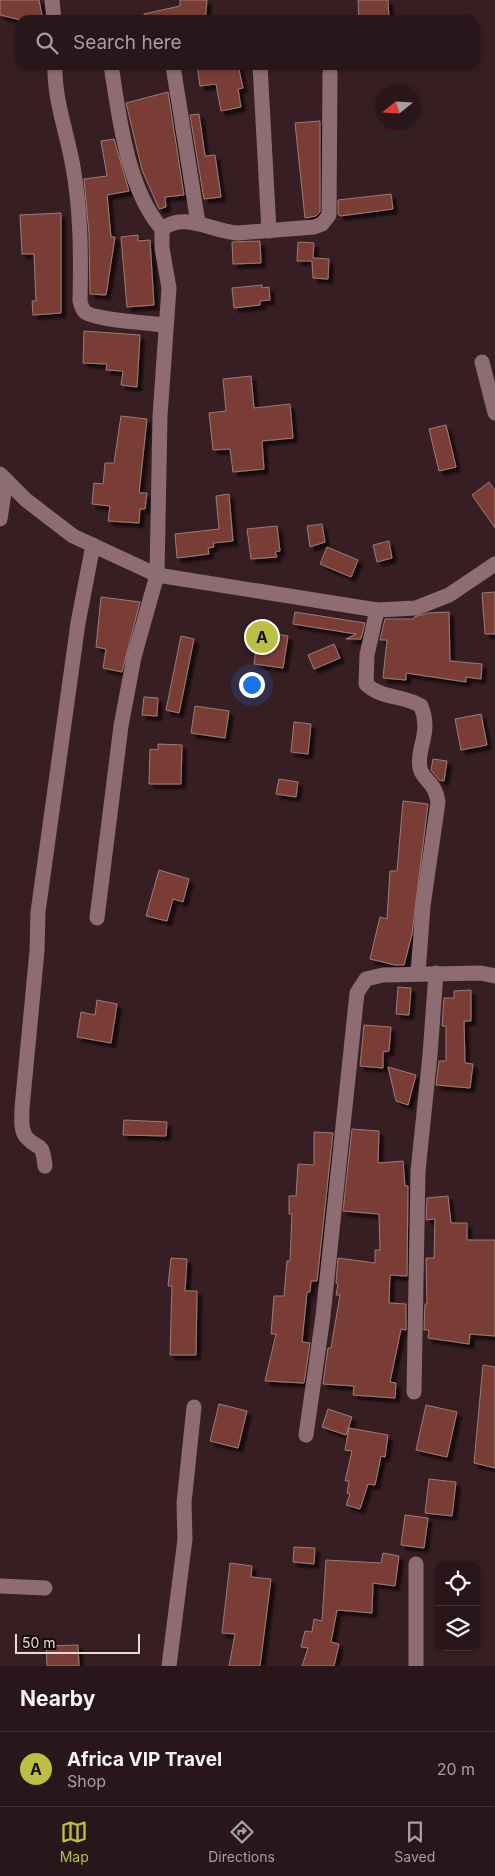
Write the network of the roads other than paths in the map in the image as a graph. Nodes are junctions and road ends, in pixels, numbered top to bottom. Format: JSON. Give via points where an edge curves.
{"nodes":[{"id":1,"x":52,"y":0,"type":"edge"},
{"id":2,"x":54,"y":15,"type":"edge"},
{"id":3,"x":55,"y":70,"type":"edge"},
{"id":4,"x":112,"y":70,"type":"edge"},
{"id":5,"x":173,"y":70,"type":"edge"},
{"id":6,"x":260,"y":70,"type":"edge"},
{"id":7,"x":330,"y":73,"type":"dead end"},
{"id":8,"x":198,"y":223,"type":"junction"},
{"id":9,"x":162,"y":228,"type":"junction"},
{"id":10,"x":269,"y":231,"type":"junction"},
{"id":11,"x":165,"y":325,"type":"junction"},
{"id":12,"x":482,"y":362,"type":"dead end"},
{"id":13,"x":495,"y":413,"type":"edge"},
{"id":14,"x":3,"y":477,"type":"edge"},
{"id":15,"x":0,"y":519,"type":"edge"},
{"id":16,"x":93,"y":545,"type":"junction"},
{"id":17,"x":495,"y":564,"type":"edge"},
{"id":18,"x":157,"y":575,"type":"junction"},
{"id":19,"x":377,"y":610,"type":"junction"},
{"id":20,"x":97,"y":918,"type":"dead end"},
{"id":21,"x":418,"y":974,"type":"junction"},
{"id":22,"x":436,"y":974,"type":"junction"},
{"id":23,"x":495,"y":976,"type":"edge"},
{"id":24,"x":45,"y":1166,"type":"dead end"},
{"id":25,"x":414,"y":1392,"type":"dead end"},
{"id":26,"x":194,"y":1407,"type":"dead end"},
{"id":27,"x":306,"y":1435,"type":"dead end"},
{"id":28,"x":416,"y":1564,"type":"dead end"},
{"id":29,"x":0,"y":1586,"type":"edge"},
{"id":30,"x":45,"y":1588,"type":"dead end"},
{"id":31,"x":169,"y":1666,"type":"edge"},
{"id":32,"x":416,"y":1666,"type":"edge"}],
"edges":[{"from":1,"to":2,"type":"street"},
{"from":3,"to":11,"type":"street","via":[[56,95],[73,167],[82,307],[85,312],[97,316]]},
{"from":4,"to":9,"type":"street","via":[[136,186],[145,207]]},
{"from":5,"to":8,"type":"street"},
{"from":6,"to":10,"type":"street"},
{"from":7,"to":10,"type":"street","via":[[329,215],[322,224],[314,227]]},
{"from":8,"to":9,"type":"street","via":[[181,221]]},
{"from":8,"to":10,"type":"street","via":[[226,232]]},
{"from":9,"to":11,"type":"street","via":[[169,288]]},
{"from":11,"to":18,"type":"street"},
{"from":12,"to":13,"type":"street"},
{"from":14,"to":15,"type":"street"},
{"from":14,"to":16,"type":"street","via":[[26,500],[73,536]]},
{"from":16,"to":18,"type":"street"},
{"from":16,"to":24,"type":"street","via":[[78,624],[38,912],[38,951],[22,1108],[24,1132],[40,1145]]},
{"from":17,"to":19,"type":"street","via":[[449,595],[416,608]]},
{"from":18,"to":19,"type":"street"},
{"from":18,"to":20,"type":"street","via":[[134,657],[121,726]]},
{"from":19,"to":21,"type":"street","via":[[366,684],[382,694],[421,706],[426,729],[420,768],[434,786],[438,802],[423,906]]},
{"from":21,"to":22,"type":"street"},
{"from":21,"to":27,"type":"street","via":[[366,979],[357,993],[323,1316]]},
{"from":22,"to":23,"type":"street","via":[[481,973]]},
{"from":22,"to":25,"type":"street","via":[[418,1171]]},
{"from":26,"to":31,"type":"street","via":[[184,1503],[185,1539]]},
{"from":28,"to":32,"type":"street"},
{"from":29,"to":30,"type":"street"}]}
